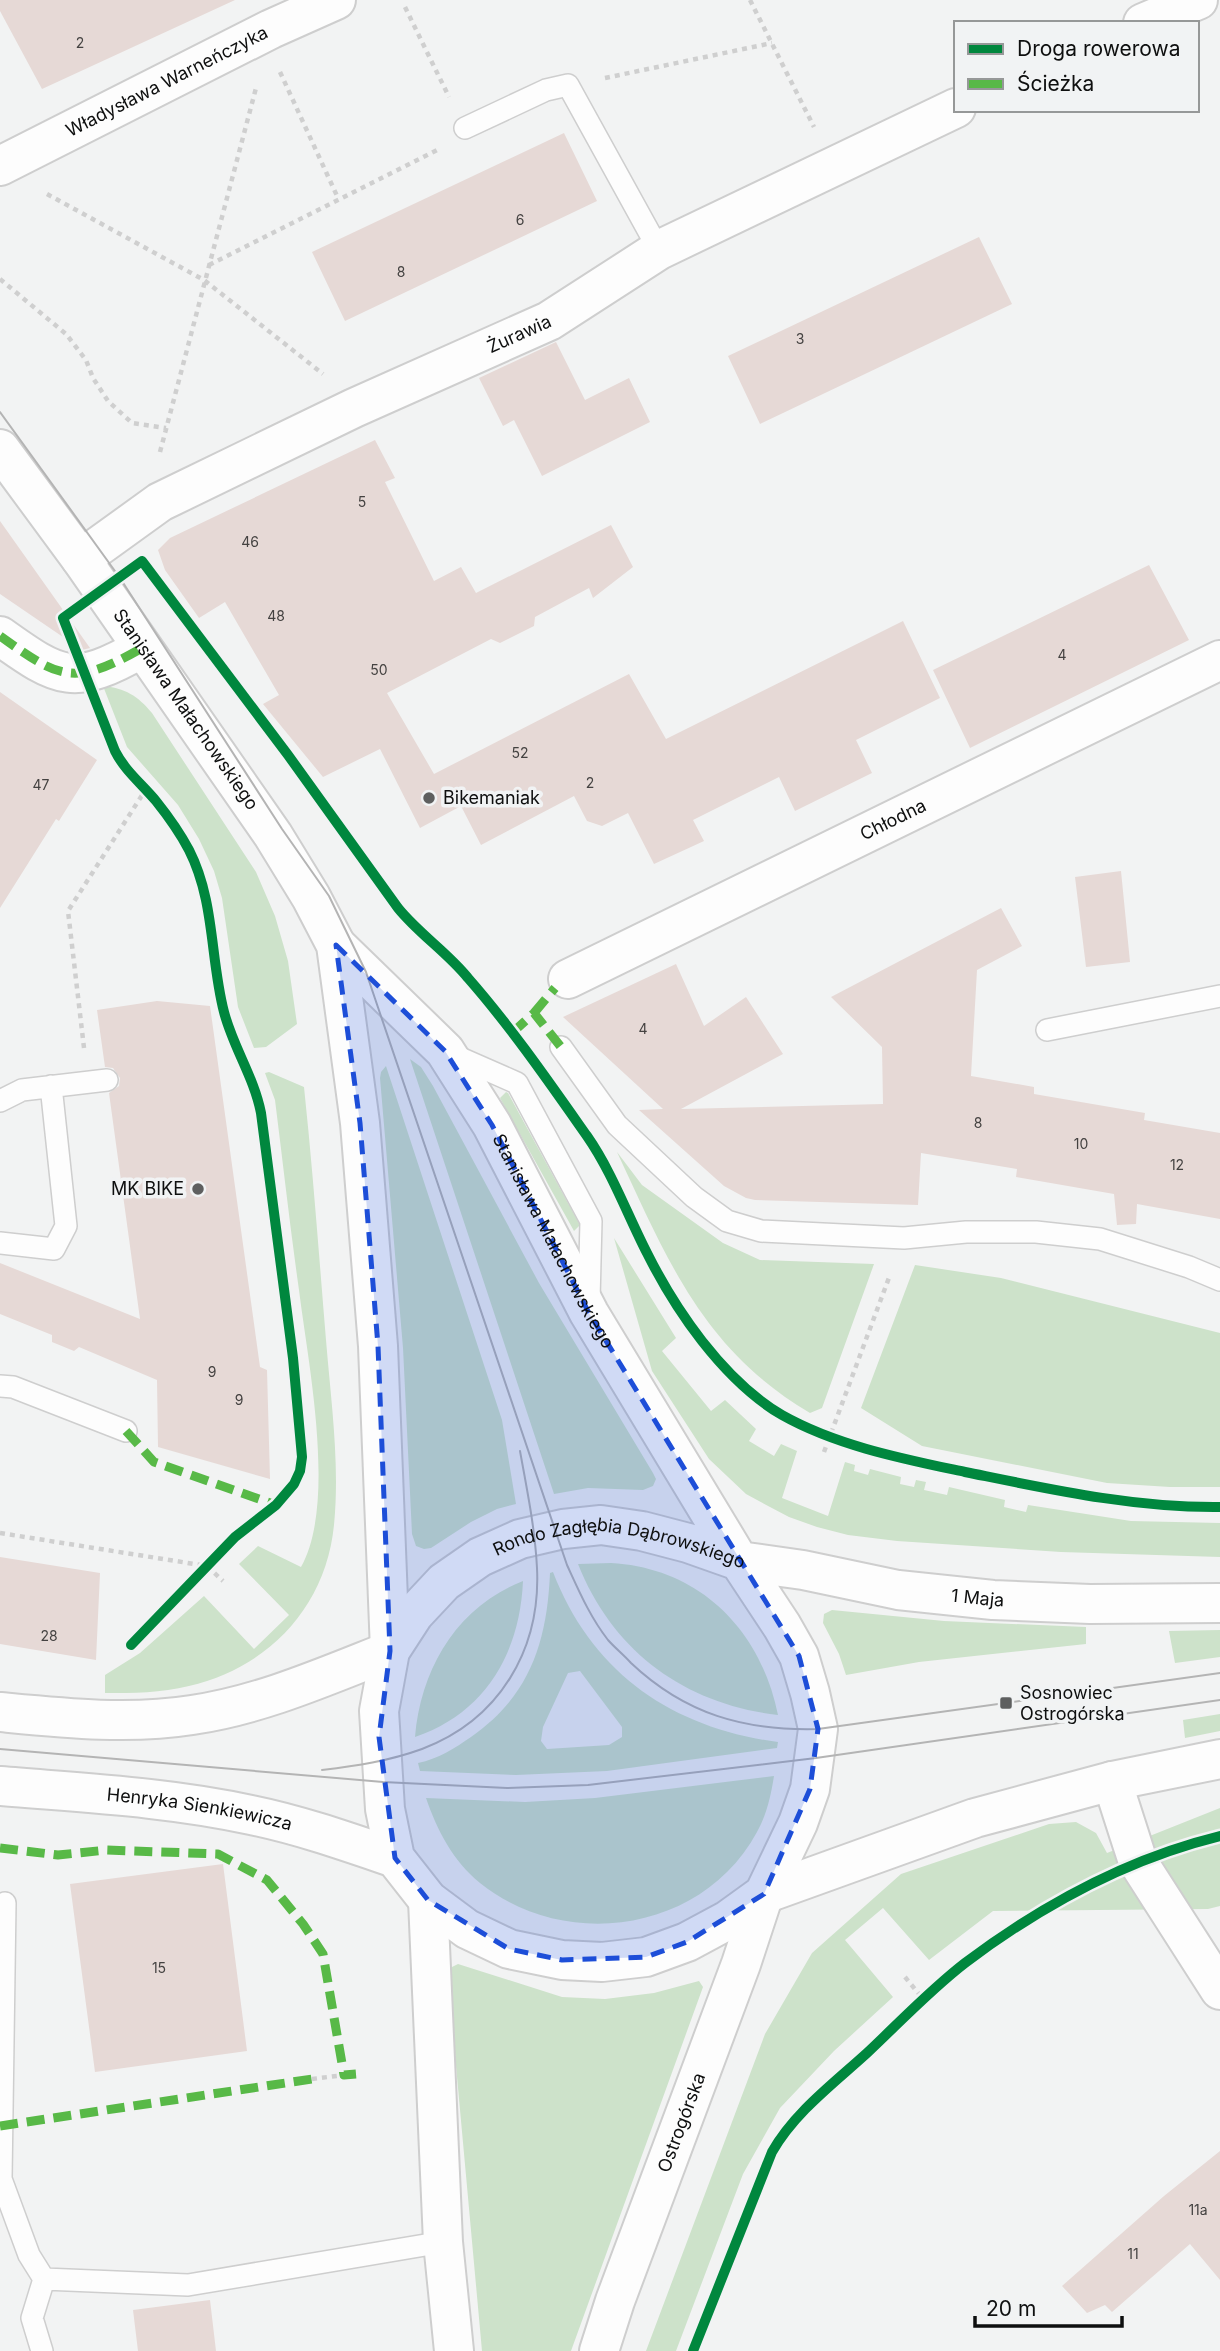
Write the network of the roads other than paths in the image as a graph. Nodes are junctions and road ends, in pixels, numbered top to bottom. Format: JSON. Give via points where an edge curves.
{"nodes":[{"id":1,"x":336,"y":0,"type":"edge"},
{"id":2,"x":1198,"y":0,"type":"edge"},
{"id":3,"x":1148,"y":21,"type":"edge"},
{"id":4,"x":954,"y":109,"type":"edge"},
{"id":5,"x":465,"y":128,"type":"road end"},
{"id":6,"x":0,"y":166,"type":"edge"},
{"id":7,"x":659,"y":250,"type":"junction"},
{"id":8,"x":0,"y":449,"type":"edge"},
{"id":9,"x":81,"y":559,"type":"junction"},
{"id":10,"x":0,"y":636,"type":"edge"},
{"id":11,"x":142,"y":649,"type":"junction"},
{"id":12,"x":1220,"y":660,"type":"edge"},
{"id":13,"x":336,"y":945,"type":"junction"},
{"id":14,"x":568,"y":979,"type":"dead end"},
{"id":15,"x":1220,"y":996,"type":"edge"},
{"id":16,"x":1046,"y":1030,"type":"dead end"},
{"id":17,"x":561,"y":1047,"type":"dead end"},
{"id":18,"x":98,"y":1081,"type":"road end"},
{"id":19,"x":51,"y":1086,"type":"junction"},
{"id":20,"x":0,"y":1101,"type":"edge"},
{"id":21,"x":0,"y":1243,"type":"edge"},
{"id":22,"x":1220,"y":1280,"type":"edge"},
{"id":23,"x":0,"y":1386,"type":"edge"},
{"id":24,"x":125,"y":1430,"type":"dead end"},
{"id":25,"x":739,"y":1561,"type":"junction"},
{"id":26,"x":1220,"y":1603,"type":"edge"},
{"id":27,"x":390,"y":1651,"type":"junction"},
{"id":28,"x":0,"y":1712,"type":"edge"},
{"id":29,"x":1220,"y":1759,"type":"edge"},
{"id":30,"x":1112,"y":1781,"type":"junction"},
{"id":31,"x":0,"y":1786,"type":"edge"},
{"id":32,"x":395,"y":1858,"type":"junction"},
{"id":33,"x":764,"y":1894,"type":"junction"},
{"id":34,"x":428,"y":1900,"type":"junction"},
{"id":35,"x":5,"y":1903,"type":"dead end"},
{"id":36,"x":1220,"y":1990,"type":"edge"},
{"id":37,"x":443,"y":2242,"type":"junction"},
{"id":38,"x":44,"y":2279,"type":"junction"},
{"id":39,"x":42,"y":2351,"type":"edge"},
{"id":40,"x":454,"y":2351,"type":"edge"},
{"id":41,"x":599,"y":2351,"type":"edge"}],
"edges":[{"from":1,"to":6,"type":"street","name":"Władysława Warneńczyka"},
{"from":2,"to":3,"type":"street"},
{"from":4,"to":7,"type":"street","name":"Żurawia"},
{"from":5,"to":7,"type":"lane","via":[[546,90],[568,85]]},
{"from":7,"to":9,"type":"street","name":"Żurawia","via":[[549,321],[160,502]]},
{"from":8,"to":9,"type":"street","name":"Stanisława Małachowskiego"},
{"from":9,"to":11,"type":"street","name":"Stanisława Małachowskiego"},
{"from":10,"to":11,"type":"street","via":[[50,670],[67,674],[115,664]]},
{"from":11,"to":13,"type":"street","name":"Stanisława Małachowskiego","via":[[273,835]]},
{"from":12,"to":14,"type":"street","name":"Chłodna"},
{"from":13,"to":25,"type":"street","name":"Stanisława Małachowskiego","via":[[445,1051],[492,1125],[589,1312]]},
{"from":13,"to":27,"type":"street","name":"Stanisława Małachowskiego","via":[[360,1123],[378,1346]]},
{"from":15,"to":16,"type":"lane"},
{"from":17,"to":22,"type":"lane","via":[[617,1125],[694,1197],[727,1221],[761,1231],[904,1238],[1036,1232],[1100,1239]]},
{"from":18,"to":19,"type":"lane"},
{"from":19,"to":20,"type":"lane","via":[[22,1090]]},
{"from":19,"to":21,"type":"lane","via":[[66,1226],[54,1249]]},
{"from":23,"to":24,"type":"lane"},
{"from":25,"to":26,"type":"street","name":"1 Maja","via":[[898,1590],[993,1600]]},
{"from":25,"to":27,"type":"street","name":"Rondo Zagłębia Dąbrowskiego","via":[[688,1543],[601,1525],[520,1539],[480,1557],[444,1582],[414,1614]]},
{"from":25,"to":33,"type":"street","name":"Rondo Zagłębia Dąbrowskiego","via":[[799,1656],[818,1729],[810,1789]]},
{"from":27,"to":28,"type":"street","via":[[273,1697],[193,1715],[137,1720]]},
{"from":27,"to":32,"type":"street","name":"Rondo Zagłębia Dąbrowskiego","via":[[380,1701],[379,1737]]},
{"from":29,"to":30,"type":"street"},
{"from":30,"to":33,"type":"street","via":[[975,1818]]},
{"from":30,"to":36,"type":"street","via":[[1138,1862]]},
{"from":31,"to":32,"type":"street","name":"Henryka Sienkiewicza","via":[[102,1794],[250,1815]]},
{"from":32,"to":34,"type":"street","name":"Rondo Zagłębia Dąbrowskiego"},
{"from":33,"to":34,"type":"street","name":"Rondo Zagłębia Dąbrowskiego","via":[[687,1942],[646,1957],[602,1962],[562,1960],[509,1949],[467,1928]]},
{"from":33,"to":41,"type":"street","name":"Ostrogórska"},
{"from":34,"to":37,"type":"street"},
{"from":35,"to":38,"type":"lane","via":[[1,2179],[29,2255]]},
{"from":37,"to":38,"type":"lane","via":[[188,2285]]},
{"from":37,"to":40,"type":"street"},
{"from":38,"to":39,"type":"lane","via":[[32,2318]]}]}
